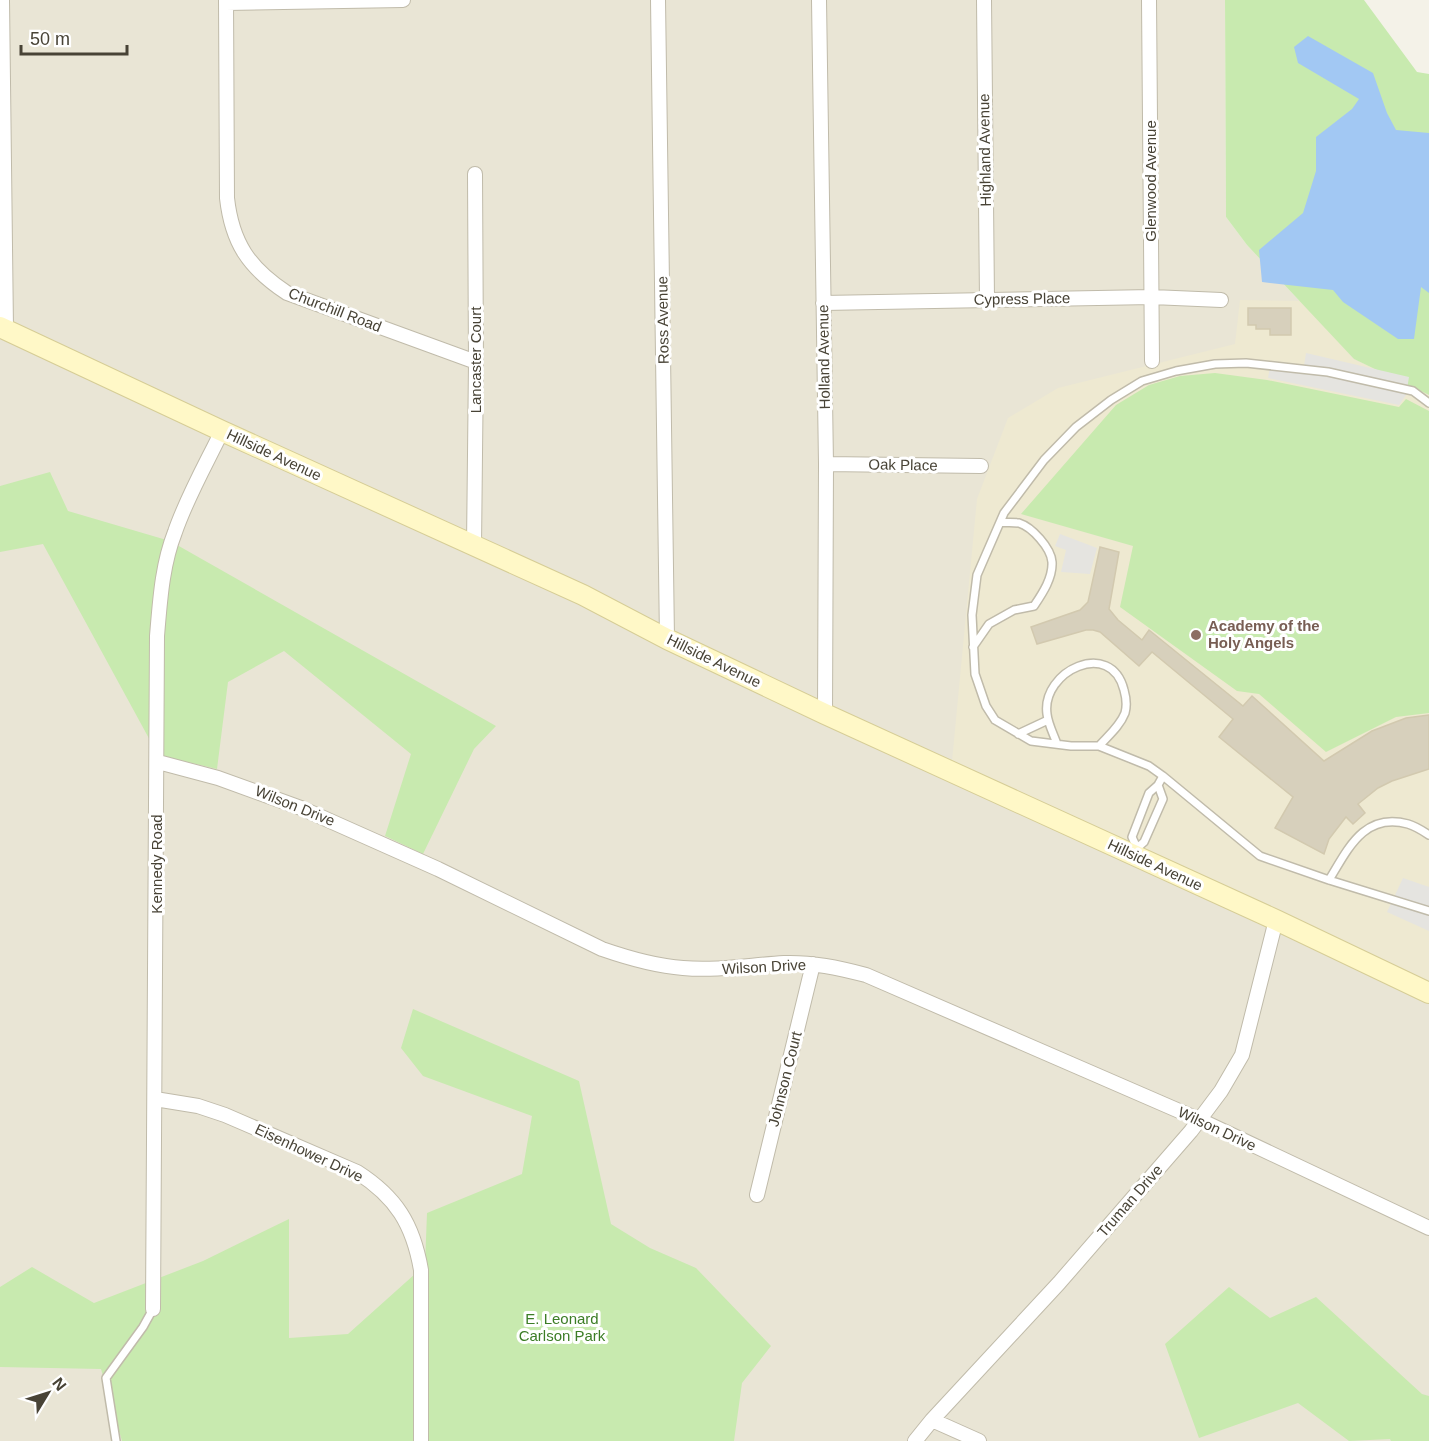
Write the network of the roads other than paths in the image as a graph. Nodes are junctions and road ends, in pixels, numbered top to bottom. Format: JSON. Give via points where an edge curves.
{"nodes":[{"id":1,"x":2,"y":0,"type":"edge"},
{"id":2,"x":403,"y":0,"type":"edge"},
{"id":3,"x":658,"y":0,"type":"edge"},
{"id":4,"x":819,"y":0,"type":"edge"},
{"id":5,"x":984,"y":0,"type":"edge"},
{"id":6,"x":1149,"y":0,"type":"edge"},
{"id":7,"x":226,"y":2,"type":"edge"},
{"id":8,"x":475,"y":174,"type":"dead end"},
{"id":9,"x":1152,"y":297,"type":"junction"},
{"id":10,"x":987,"y":300,"type":"junction"},
{"id":11,"x":1221,"y":300,"type":"dead end"},
{"id":12,"x":823,"y":303,"type":"junction"},
{"id":13,"x":3,"y":328,"type":"edge"},
{"id":14,"x":1152,"y":361,"type":"dead end"},
{"id":15,"x":476,"y":362,"type":"junction"},
{"id":16,"x":1429,"y":403,"type":"edge"},
{"id":17,"x":222,"y":431,"type":"junction"},
{"id":18,"x":826,"y":464,"type":"junction"},
{"id":19,"x":981,"y":466,"type":"dead end"},
{"id":20,"x":1000,"y":522,"type":"junction"},
{"id":21,"x":474,"y":546,"type":"junction"},
{"id":22,"x":667,"y":639,"type":"junction"},
{"id":23,"x":973,"y":647,"type":"junction"},
{"id":24,"x":825,"y":714,"type":"junction"},
{"id":25,"x":1048,"y":720,"type":"junction"},
{"id":26,"x":1018,"y":734,"type":"junction"},
{"id":27,"x":1057,"y":744,"type":"junction"},
{"id":28,"x":1099,"y":746,"type":"junction"},
{"id":29,"x":158,"y":762,"type":"junction"},
{"id":30,"x":1163,"y":777,"type":"junction"},
{"id":31,"x":1158,"y":785,"type":"junction"},
{"id":32,"x":1429,"y":835,"type":"edge"},
{"id":33,"x":1135,"y":851,"type":"junction"},
{"id":34,"x":1329,"y":880,"type":"junction"},
{"id":35,"x":1429,"y":911,"type":"edge"},
{"id":36,"x":1276,"y":920,"type":"junction"},
{"id":37,"x":813,"y":964,"type":"junction"},
{"id":38,"x":1429,"y":993,"type":"edge"},
{"id":39,"x":155,"y":1099,"type":"junction"},
{"id":40,"x":1200,"y":1120,"type":"junction"},
{"id":41,"x":757,"y":1194,"type":"dead end"},
{"id":42,"x":1429,"y":1228,"type":"edge"},
{"id":43,"x":153,"y":1309,"type":"joint"},
{"id":44,"x":932,"y":1420,"type":"junction"},
{"id":45,"x":116,"y":1441,"type":"edge"},
{"id":46,"x":421,"y":1441,"type":"edge"},
{"id":47,"x":915,"y":1441,"type":"edge"},
{"id":48,"x":979,"y":1441,"type":"edge"}],
"edges":[{"from":1,"to":13,"type":"street"},
{"from":2,"to":7,"type":"street"},
{"from":3,"to":22,"type":"street","name":"Ross Avenue"},
{"from":4,"to":12,"type":"street","name":"Holland Avenue"},
{"from":5,"to":10,"type":"street","name":"Highland Avenue"},
{"from":6,"to":9,"type":"street","name":"Glenwood Avenue"},
{"from":7,"to":15,"type":"street","name":"Churchill Road","via":[[227,198],[229,217],[244,252],[269,281],[287,292]]},
{"from":8,"to":15,"type":"street","name":"Lancaster Court"},
{"from":9,"to":10,"type":"street","name":"Cypress Place"},
{"from":9,"to":11,"type":"street","name":"Cypress Place"},
{"from":9,"to":14,"type":"street","name":"Glenwood Avenue"},
{"from":10,"to":12,"type":"street","name":"Cypress Place"},
{"from":12,"to":18,"type":"street","name":"Holland Avenue"},
{"from":13,"to":17,"type":"main road","name":"Hillside Avenue"},
{"from":15,"to":21,"type":"street","name":"Lancaster Court"},
{"from":16,"to":20,"type":"lane","via":[[1413,392],[1328,372],[1246,363],[1176,371],[1142,381],[1076,427],[1044,460]]},
{"from":17,"to":21,"type":"main road","name":"Hillside Avenue"},
{"from":17,"to":29,"type":"street","name":"Kennedy Road","via":[[174,532],[166,566],[157,636]]},
{"from":18,"to":19,"type":"street","name":"Oak Place"},
{"from":18,"to":24,"type":"street","name":"Holland Avenue"},
{"from":20,"to":23,"type":"lane","via":[[977,575]]},
{"from":20,"to":23,"type":"lane","via":[[1020,523],[1045,542],[1052,561],[1050,577],[1034,606],[1014,610],[989,624]]},
{"from":21,"to":22,"type":"main road","name":"Hillside Avenue","via":[[583,595]]},
{"from":22,"to":24,"type":"main road","name":"Hillside Avenue"},
{"from":23,"to":26,"type":"lane","via":[[975,674],[986,706],[995,720]]},
{"from":24,"to":33,"type":"main road","name":"Hillside Avenue"},
{"from":25,"to":26,"type":"lane"},
{"from":25,"to":27,"type":"lane"},
{"from":25,"to":28,"type":"lane","via":[[1047,702],[1059,680],[1080,665],[1104,664],[1123,684],[1126,698],[1120,722]]},
{"from":26,"to":27,"type":"lane","via":[[1031,741]]},
{"from":27,"to":28,"type":"lane"},
{"from":28,"to":30,"type":"lane","via":[[1149,766]]},
{"from":29,"to":37,"type":"street","name":"Wilson Drive","via":[[218,778],[301,808],[627,958],[657,965],[714,969]]},
{"from":29,"to":39,"type":"street","name":"Kennedy Road"},
{"from":30,"to":31,"type":"lane"},
{"from":30,"to":34,"type":"lane","via":[[1260,856]]},
{"from":31,"to":33,"type":"lane","via":[[1149,793],[1132,837]]},
{"from":31,"to":33,"type":"lane","via":[[1163,799],[1144,842]]},
{"from":32,"to":34,"type":"lane","via":[[1408,824],[1379,822],[1355,838]]},
{"from":33,"to":36,"type":"main road","name":"Hillside Avenue"},
{"from":34,"to":35,"type":"lane"},
{"from":36,"to":38,"type":"main road","name":"Hillside Avenue"},
{"from":36,"to":40,"type":"street","name":"Truman Drive","via":[[1242,1055]]},
{"from":37,"to":40,"type":"street","name":"Wilson Drive","via":[[866,975],[894,986]]},
{"from":37,"to":41,"type":"street","name":"Johnson Court"},
{"from":39,"to":43,"type":"street","name":"Kennedy Road"},
{"from":39,"to":46,"type":"street","name":"Eisenhower Drive","via":[[225,1114],[357,1172],[401,1212],[417,1249],[421,1270]]},
{"from":40,"to":42,"type":"street","name":"Wilson Drive"},
{"from":40,"to":44,"type":"street","name":"Truman Drive"},
{"from":43,"to":45,"type":"lane","via":[[106,1378]]},
{"from":44,"to":47,"type":"street","name":"Truman Drive"},
{"from":44,"to":48,"type":"street"}]}
